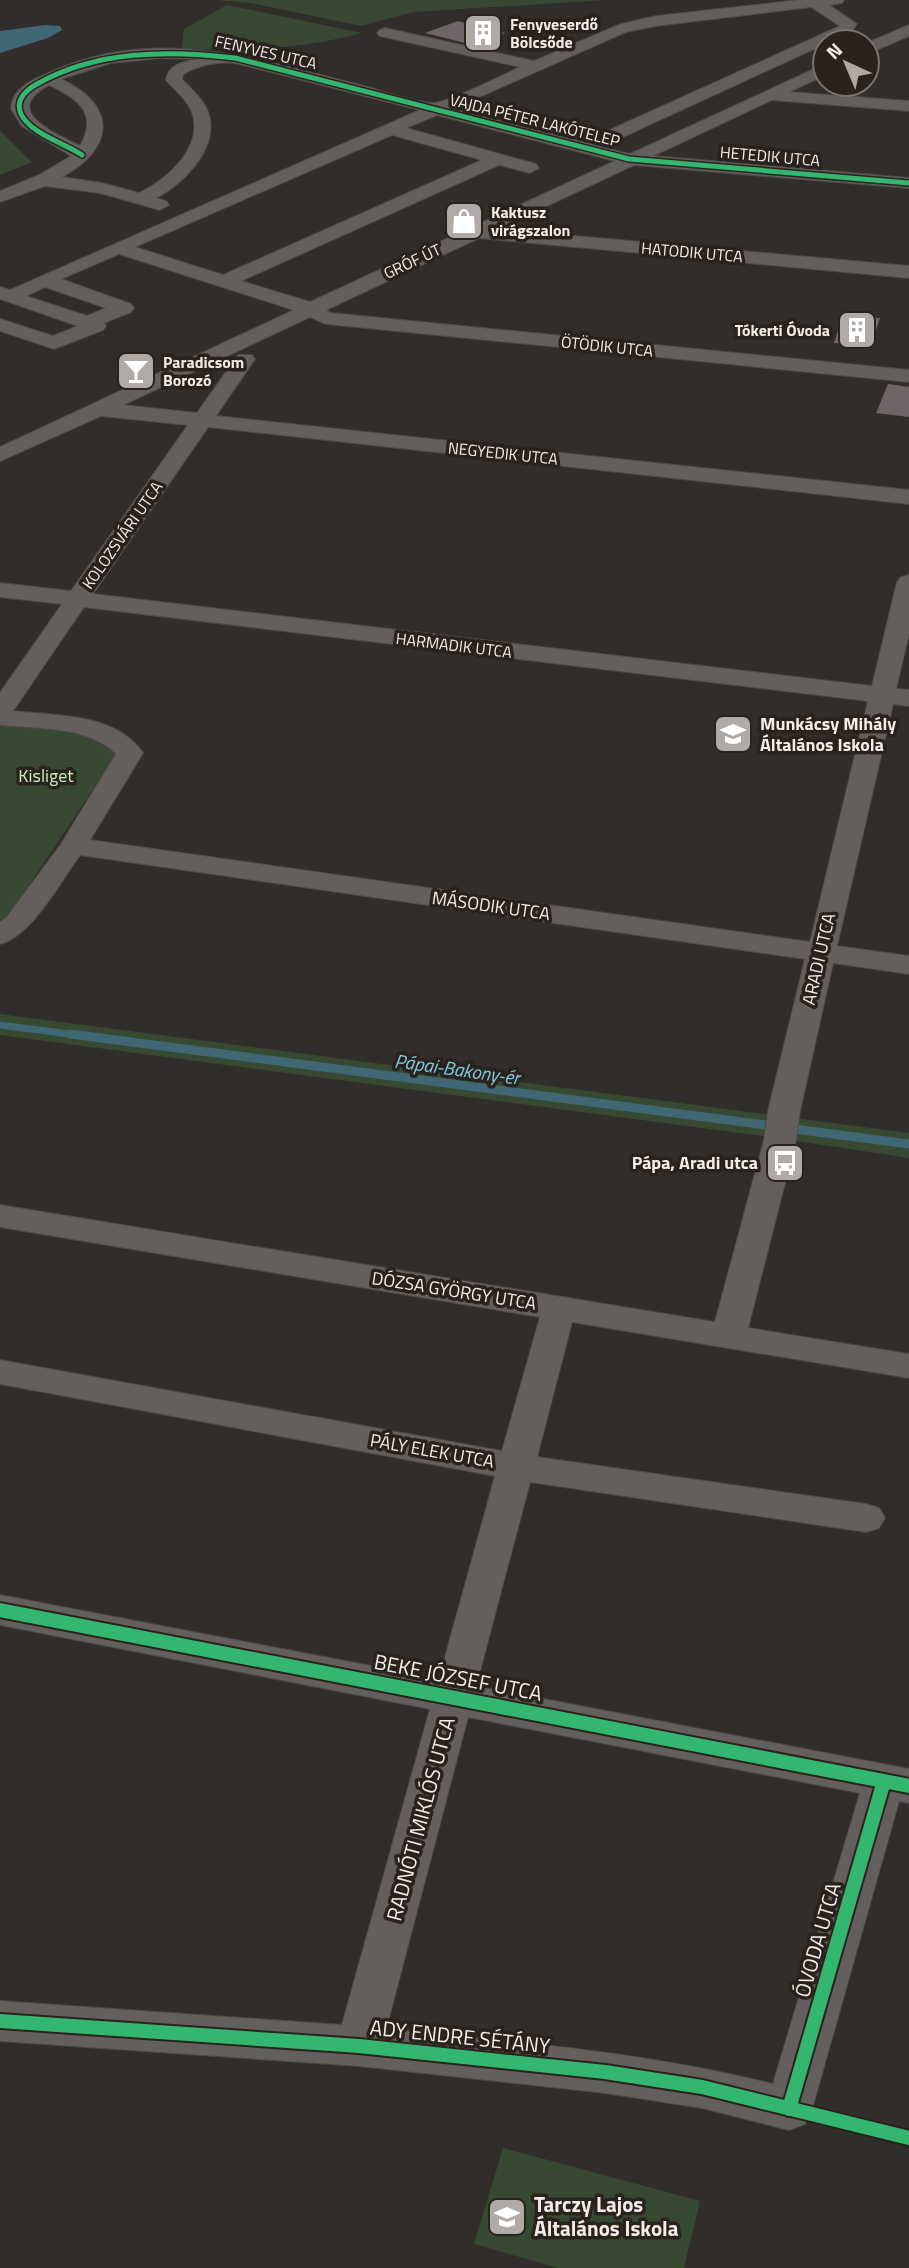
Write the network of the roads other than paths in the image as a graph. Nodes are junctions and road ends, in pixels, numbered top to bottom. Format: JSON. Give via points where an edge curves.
{"nodes":[{"id":1,"x":837,"y":0,"type":"edge"},
{"id":2,"x":814,"y":3,"type":"junction"},
{"id":3,"x":386,"y":33,"type":"dead end"},
{"id":4,"x":904,"y":34,"type":"edge"},
{"id":5,"x":881,"y":43,"type":"edge"},
{"id":6,"x":235,"y":58,"type":"junction"},
{"id":7,"x":536,"y":66,"type":"junction"},
{"id":8,"x":811,"y":75,"type":"edge"},
{"id":9,"x":48,"y":78,"type":"junction"},
{"id":10,"x":768,"y":95,"type":"junction"},
{"id":11,"x":909,"y":106,"type":"edge"},
{"id":12,"x":434,"y":110,"type":"junction"},
{"id":13,"x":390,"y":129,"type":"junction"},
{"id":14,"x":584,"y":148,"type":"junction"},
{"id":15,"x":82,"y":155,"type":"junction"},
{"id":16,"x":498,"y":159,"type":"junction"},
{"id":17,"x":629,"y":159,"type":"junction"},
{"id":18,"x":530,"y":168,"type":"dead end"},
{"id":19,"x":42,"y":180,"type":"junction"},
{"id":20,"x":909,"y":183,"type":"edge"},
{"id":21,"x":0,"y":197,"type":"edge"},
{"id":22,"x":141,"y":199,"type":"junction"},
{"id":23,"x":194,"y":215,"type":"junction"},
{"id":24,"x":475,"y":232,"type":"junction"},
{"id":25,"x":118,"y":248,"type":"junction"},
{"id":26,"x":909,"y":272,"type":"edge"},
{"id":27,"x":44,"y":280,"type":"junction"},
{"id":28,"x":223,"y":282,"type":"junction"},
{"id":29,"x":7,"y":295,"type":"edge"},
{"id":30,"x":308,"y":309,"type":"junction"},
{"id":31,"x":87,"y":323,"type":"junction"},
{"id":32,"x":0,"y":325,"type":"edge"},
{"id":33,"x":245,"y":359,"type":"dead end"},
{"id":34,"x":909,"y":376,"type":"edge"},
{"id":35,"x":98,"y":409,"type":"junction"},
{"id":36,"x":202,"y":421,"type":"junction"},
{"id":37,"x":0,"y":455,"type":"edge"},
{"id":38,"x":909,"y":497,"type":"edge"},
{"id":39,"x":909,"y":582,"type":"edge"},
{"id":40,"x":0,"y":590,"type":"edge"},
{"id":41,"x":76,"y":600,"type":"junction"},
{"id":42,"x":895,"y":697,"type":"edge"},
{"id":43,"x":0,"y":711,"type":"edge"},
{"id":44,"x":0,"y":717,"type":"edge"},
{"id":45,"x":73,"y":846,"type":"junction"},
{"id":46,"x":0,"y":935,"type":"edge"},
{"id":47,"x":821,"y":953,"type":"junction"},
{"id":48,"x":909,"y":965,"type":"edge"},
{"id":49,"x":0,"y":1216,"type":"edge"},
{"id":50,"x":559,"y":1308,"type":"junction"},
{"id":51,"x":730,"y":1336,"type":"junction"},
{"id":52,"x":909,"y":1366,"type":"edge"},
{"id":53,"x":0,"y":1372,"type":"edge"},
{"id":54,"x":517,"y":1467,"type":"junction"},
{"id":55,"x":866,"y":1518,"type":"dead end"},
{"id":56,"x":0,"y":1611,"type":"edge"},
{"id":57,"x":455,"y":1696,"type":"junction"},
{"id":58,"x":897,"y":1783,"type":"edge"},
{"id":59,"x":0,"y":2021,"type":"edge"},
{"id":60,"x":359,"y":2046,"type":"junction"},
{"id":61,"x":789,"y":2109,"type":"joint"}],
"edges":[{"from":1,"to":2,"type":"street","name":"VAJDA PÉTER LAKÓTELEP"},
{"from":2,"to":7,"type":"street","name":"VAJDA PÉTER LAKÓTELEP","via":[[637,24]]},
{"from":2,"to":14,"type":"street","name":"VAJDA PÉTER LAKÓTELEP","via":[[849,24],[846,29]]},
{"from":3,"to":7,"type":"street"},
{"from":4,"to":5,"type":"street"},
{"from":6,"to":9,"type":"street","name":"FENYVES UTCA","via":[[149,53],[91,62]]},
{"from":6,"to":12,"type":"street","name":"FENYVES UTCA"},
{"from":6,"to":22,"type":"street","name":"FENYVES UTCA","via":[[198,62],[175,73],[174,80],[200,111],[199,141],[172,181]]},
{"from":7,"to":12,"type":"street","name":"VAJDA PÉTER LAKÓTELEP"},
{"from":8,"to":10,"type":"street","name":"GRÓF ÚT"},
{"from":9,"to":15,"type":"street","via":[[82,97],[94,111],[93,144]]},
{"from":9,"to":15,"type":"street","name":"FENYVES UTCA","via":[[20,98],[19,109],[36,130]]},
{"from":10,"to":11,"type":"street"},
{"from":10,"to":17,"type":"street","name":"GRÓF ÚT"},
{"from":12,"to":13,"type":"street","name":"VAJDA PÉTER LAKÓTELEP"},
{"from":12,"to":14,"type":"street","name":"VAJDA PÉTER LAKÓTELEP"},
{"from":13,"to":16,"type":"street"},
{"from":13,"to":23,"type":"street","name":"VAJDA PÉTER LAKÓTELEP"},
{"from":14,"to":17,"type":"street","name":"VAJDA PÉTER LAKÓTELEP"},
{"from":15,"to":19,"type":"street"},
{"from":16,"to":18,"type":"street"},
{"from":16,"to":28,"type":"street"},
{"from":17,"to":20,"type":"street","name":"HETEDIK UTCA"},
{"from":17,"to":24,"type":"street","name":"GRÓF ÚT"},
{"from":19,"to":21,"type":"street"},
{"from":19,"to":22,"type":"street"},
{"from":22,"to":23,"type":"street"},
{"from":23,"to":25,"type":"street","name":"VAJDA PÉTER LAKÓTELEP"},
{"from":24,"to":26,"type":"street","name":"HATODIK UTCA"},
{"from":24,"to":30,"type":"street","name":"GRÓF ÚT"},
{"from":25,"to":27,"type":"street","name":"VAJDA PÉTER LAKÓTELEP"},
{"from":25,"to":28,"type":"street"},
{"from":27,"to":29,"type":"street","name":"VAJDA PÉTER LAKÓTELEP"},
{"from":27,"to":31,"type":"street","via":[[124,308]]},
{"from":28,"to":30,"type":"street"},
{"from":29,"to":31,"type":"street","name":"VAJDA PÉTER LAKÓTELEP"},
{"from":30,"to":34,"type":"street","name":"ÖTÖDIK UTCA","via":[[326,318]]},
{"from":30,"to":35,"type":"street","name":"GRÓF ÚT"},
{"from":31,"to":32,"type":"street","via":[[96,326],[54,344]]},
{"from":33,"to":36,"type":"street","name":"KOLOZSVÁRI UTCA"},
{"from":35,"to":36,"type":"street","name":"NEGYEDIK UTCA"},
{"from":35,"to":37,"type":"street","name":"GRÓF ÚT"},
{"from":36,"to":38,"type":"street","name":"NEGYEDIK UTCA"},
{"from":36,"to":41,"type":"street","name":"KOLOZSVÁRI UTCA"},
{"from":39,"to":42,"type":"street","name":"ARADI UTCA"},
{"from":40,"to":41,"type":"street","name":"HARMADIK UTCA"},
{"from":41,"to":42,"type":"street","name":"HARMADIK UTCA"},
{"from":41,"to":43,"type":"street","name":"KOLOZSVÁRI UTCA"},
{"from":42,"to":47,"type":"street","name":"ARADI UTCA"},
{"from":44,"to":45,"type":"street","via":[[83,727],[114,737],[130,753]]},
{"from":45,"to":46,"type":"street","via":[[16,924]]},
{"from":45,"to":47,"type":"street","name":"MÁSODIK UTCA"},
{"from":47,"to":48,"type":"street","name":"MÁSODIK UTCA"},
{"from":47,"to":51,"type":"street","name":"ARADI UTCA"},
{"from":49,"to":50,"type":"street","name":"DÓZSA GYÖRGY UTCA"},
{"from":50,"to":51,"type":"street","name":"DÓZSA GYÖRGY UTCA"},
{"from":50,"to":54,"type":"street","name":"RADNÓTI MIKLÓS UTCA"},
{"from":51,"to":52,"type":"street","name":"DÓZSA GYÖRGY UTCA"},
{"from":53,"to":54,"type":"street","name":"PÁLY ELEK UTCA"},
{"from":54,"to":55,"type":"street","name":"PÁLY ELEK UTCA"},
{"from":54,"to":57,"type":"street","name":"RADNÓTI MIKLÓS UTCA"},
{"from":56,"to":57,"type":"street","name":"BEKE JÓZSEF UTCA"},
{"from":57,"to":58,"type":"street","name":"BEKE JÓZSEF UTCA"},
{"from":57,"to":60,"type":"street","name":"RADNÓTI MIKLÓS UTCA"},
{"from":58,"to":61,"type":"street","name":"ÓVODA UTCA"},
{"from":59,"to":60,"type":"street","name":"ADY ENDRE SÉTÁNY"},
{"from":60,"to":61,"type":"street","name":"ADY ENDRE SÉTÁNY","via":[[605,2071],[702,2087]]}]}
